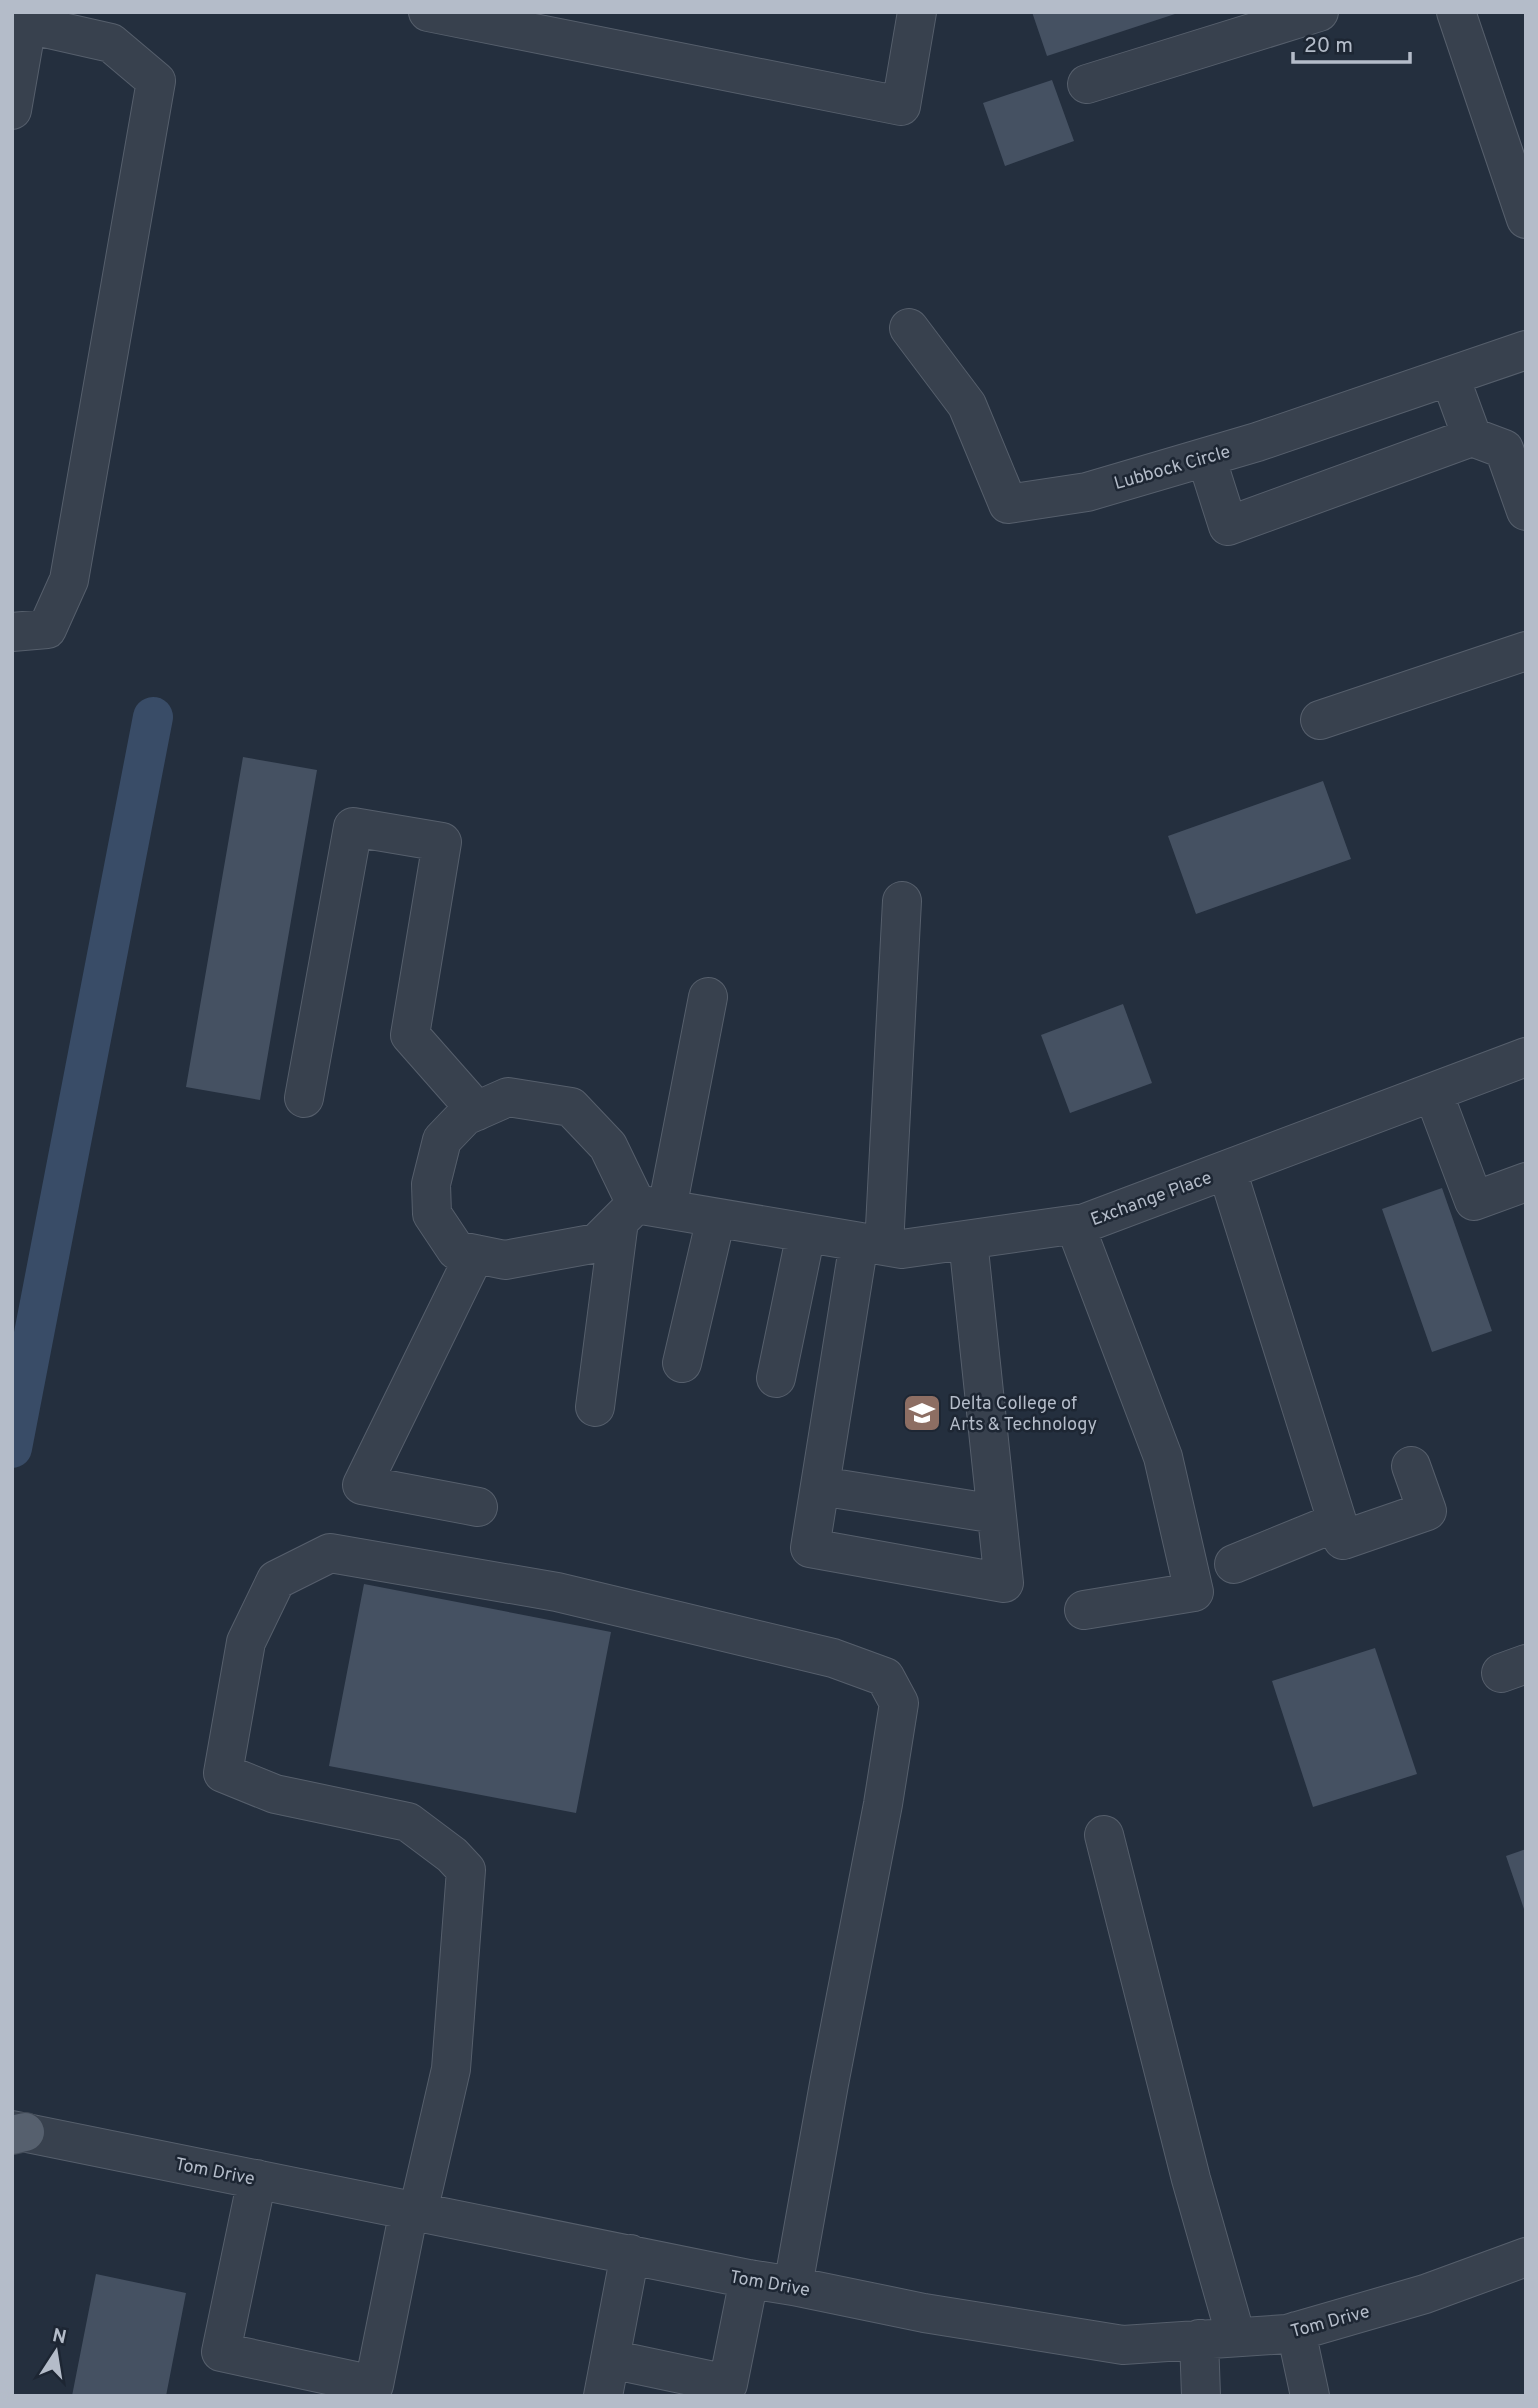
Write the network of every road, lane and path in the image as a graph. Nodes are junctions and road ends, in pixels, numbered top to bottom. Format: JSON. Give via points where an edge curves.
{"nodes":[{"id":1,"x":428,"y":12,"type":"edge"},
{"id":2,"x":917,"y":12,"type":"edge"},
{"id":3,"x":1319,"y":12,"type":"edge"},
{"id":4,"x":1456,"y":12,"type":"edge"},
{"id":5,"x":20,"y":24,"type":"edge"},
{"id":6,"x":1087,"y":84,"type":"dead end"},
{"id":7,"x":12,"y":110,"type":"edge"},
{"id":8,"x":1526,"y":219,"type":"edge"},
{"id":9,"x":909,"y":328,"type":"dead end"},
{"id":10,"x":1526,"y":350,"type":"edge"},
{"id":11,"x":1450,"y":377,"type":"junction"},
{"id":12,"x":1472,"y":437,"type":"junction"},
{"id":13,"x":1206,"y":457,"type":"junction"},
{"id":14,"x":1526,"y":511,"type":"edge"},
{"id":15,"x":12,"y":632,"type":"edge"},
{"id":16,"x":1526,"y":651,"type":"edge"},
{"id":17,"x":1320,"y":720,"type":"dead end"},
{"id":18,"x":902,"y":901,"type":"dead end"},
{"id":19,"x":708,"y":997,"type":"dead end"},
{"id":20,"x":1526,"y":1057,"type":"edge"},
{"id":21,"x":1433,"y":1092,"type":"junction"},
{"id":22,"x":304,"y":1098,"type":"dead end"},
{"id":23,"x":477,"y":1111,"type":"junction"},
{"id":24,"x":1227,"y":1170,"type":"junction"},
{"id":25,"x":1526,"y":1182,"type":"edge"},
{"id":26,"x":640,"y":1212,"type":"junction"},
{"id":27,"x":716,"y":1218,"type":"junction"},
{"id":28,"x":1075,"y":1225,"type":"junction"},
{"id":29,"x":806,"y":1233,"type":"junction"},
{"id":30,"x":968,"y":1240,"type":"junction"},
{"id":31,"x":872,"y":1244,"type":"junction"},
{"id":32,"x":475,"y":1254,"type":"junction"},
{"id":33,"x":682,"y":1363,"type":"dead end"},
{"id":34,"x":776,"y":1378,"type":"dead end"},
{"id":35,"x":594,"y":1407,"type":"dead end"},
{"id":36,"x":1411,"y":1466,"type":"dead end"},
{"id":37,"x":820,"y":1486,"type":"junction"},
{"id":38,"x":478,"y":1507,"type":"dead end"},
{"id":39,"x":996,"y":1514,"type":"junction"},
{"id":40,"x":1337,"y":1522,"type":"junction"},
{"id":41,"x":1234,"y":1564,"type":"dead end"},
{"id":42,"x":1084,"y":1610,"type":"dead end"},
{"id":43,"x":1104,"y":1835,"type":"dead end"},
{"id":44,"x":16,"y":2132,"type":"edge"},
{"id":45,"x":257,"y":2179,"type":"junction"},
{"id":46,"x":414,"y":2211,"type":"junction"},
{"id":47,"x":630,"y":2254,"type":"junction"},
{"id":48,"x":1526,"y":2257,"type":"edge"},
{"id":49,"x":749,"y":2280,"type":"junction"},
{"id":50,"x":793,"y":2286,"type":"junction"},
{"id":51,"x":1296,"y":2331,"type":"junction"},
{"id":52,"x":1217,"y":2338,"type":"junction"},
{"id":53,"x":610,"y":2359,"type":"junction"},
{"id":54,"x":603,"y":2396,"type":"edge"},
{"id":55,"x":1201,"y":2396,"type":"edge"},
{"id":56,"x":1310,"y":2396,"type":"edge"}],
"edges":[{"from":1,"to":2,"type":"street","via":[[901,106]]},
{"from":3,"to":6,"type":"street"},
{"from":4,"to":8,"type":"street"},
{"from":5,"to":7,"type":"street"},
{"from":5,"to":15,"type":"street","via":[[111,43],[156,81],[69,580],[47,629]]},
{"from":9,"to":13,"type":"street","name":"Lubbock Circle","via":[[967,405],[1008,504],[1087,492]]},
{"from":10,"to":11,"type":"street","name":"Lubbock Circle"},
{"from":11,"to":12,"type":"street"},
{"from":11,"to":13,"type":"street","name":"Lubbock Circle"},
{"from":12,"to":13,"type":"street","via":[[1228,526]]},
{"from":12,"to":14,"type":"street","via":[[1504,449]]},
{"from":16,"to":17,"type":"street"},
{"from":18,"to":31,"type":"street"},
{"from":19,"to":26,"type":"street"},
{"from":20,"to":21,"type":"street","name":"Exchange Place"},
{"from":21,"to":24,"type":"street","name":"Exchange Place"},
{"from":21,"to":25,"type":"street","via":[[1474,1201]]},
{"from":22,"to":23,"type":"street","via":[[353,827],[442,842],[410,1035]]},
{"from":23,"to":26,"type":"street","via":[[508,1097],[571,1107],[608,1146]]},
{"from":23,"to":32,"type":"street","via":[[465,1116],[442,1140],[431,1184],[432,1214],[456,1250]]},
{"from":24,"to":28,"type":"street","name":"Exchange Place"},
{"from":24,"to":40,"type":"street"},
{"from":26,"to":27,"type":"street","name":"Exchange Place"},
{"from":26,"to":32,"type":"street","via":[[597,1243],[505,1260]]},
{"from":26,"to":35,"type":"street"},
{"from":27,"to":29,"type":"street","name":"Exchange Place"},
{"from":27,"to":33,"type":"street"},
{"from":28,"to":30,"type":"street","name":"Exchange Place"},
{"from":28,"to":42,"type":"street","via":[[1163,1457],[1194,1592]]},
{"from":29,"to":31,"type":"street","name":"Exchange Place"},
{"from":29,"to":34,"type":"street"},
{"from":30,"to":31,"type":"street","name":"Exchange Place","via":[[902,1249]]},
{"from":30,"to":39,"type":"street"},
{"from":31,"to":37,"type":"street"},
{"from":32,"to":38,"type":"street","via":[[362,1485]]},
{"from":36,"to":40,"type":"street","via":[[1427,1511],[1343,1540]]},
{"from":37,"to":39,"type":"street"},
{"from":37,"to":39,"type":"street","via":[[810,1548],[1004,1583]]},
{"from":40,"to":41,"type":"street"},
{"from":43,"to":52,"type":"street","via":[[1191,2179]]},
{"from":44,"to":45,"type":"street","name":"Tom Drive"},
{"from":45,"to":46,"type":"street","name":"Tom Drive"},
{"from":45,"to":46,"type":"street","via":[[222,2352],[374,2385]]},
{"from":46,"to":47,"type":"street","name":"Tom Drive"},
{"from":46,"to":50,"type":"street","via":[[451,2069],[466,1870],[408,1822],[275,1794],[223,1773],[246,1642],[276,1580],[330,1553],[556,1591],[833,1658],[885,1677],[899,1703]]},
{"from":47,"to":49,"type":"street","name":"Tom Drive"},
{"from":47,"to":53,"type":"street"},
{"from":48,"to":51,"type":"street","name":"Tom Drive","via":[[1424,2294]]},
{"from":49,"to":50,"type":"street","name":"Tom Drive"},
{"from":49,"to":53,"type":"street","via":[[728,2384]]},
{"from":50,"to":52,"type":"street","name":"Tom Drive","via":[[924,2313],[1123,2345]]},
{"from":51,"to":52,"type":"street","name":"Tom Drive"},
{"from":51,"to":56,"type":"street"},
{"from":52,"to":55,"type":"street"},
{"from":53,"to":54,"type":"street"}]}
